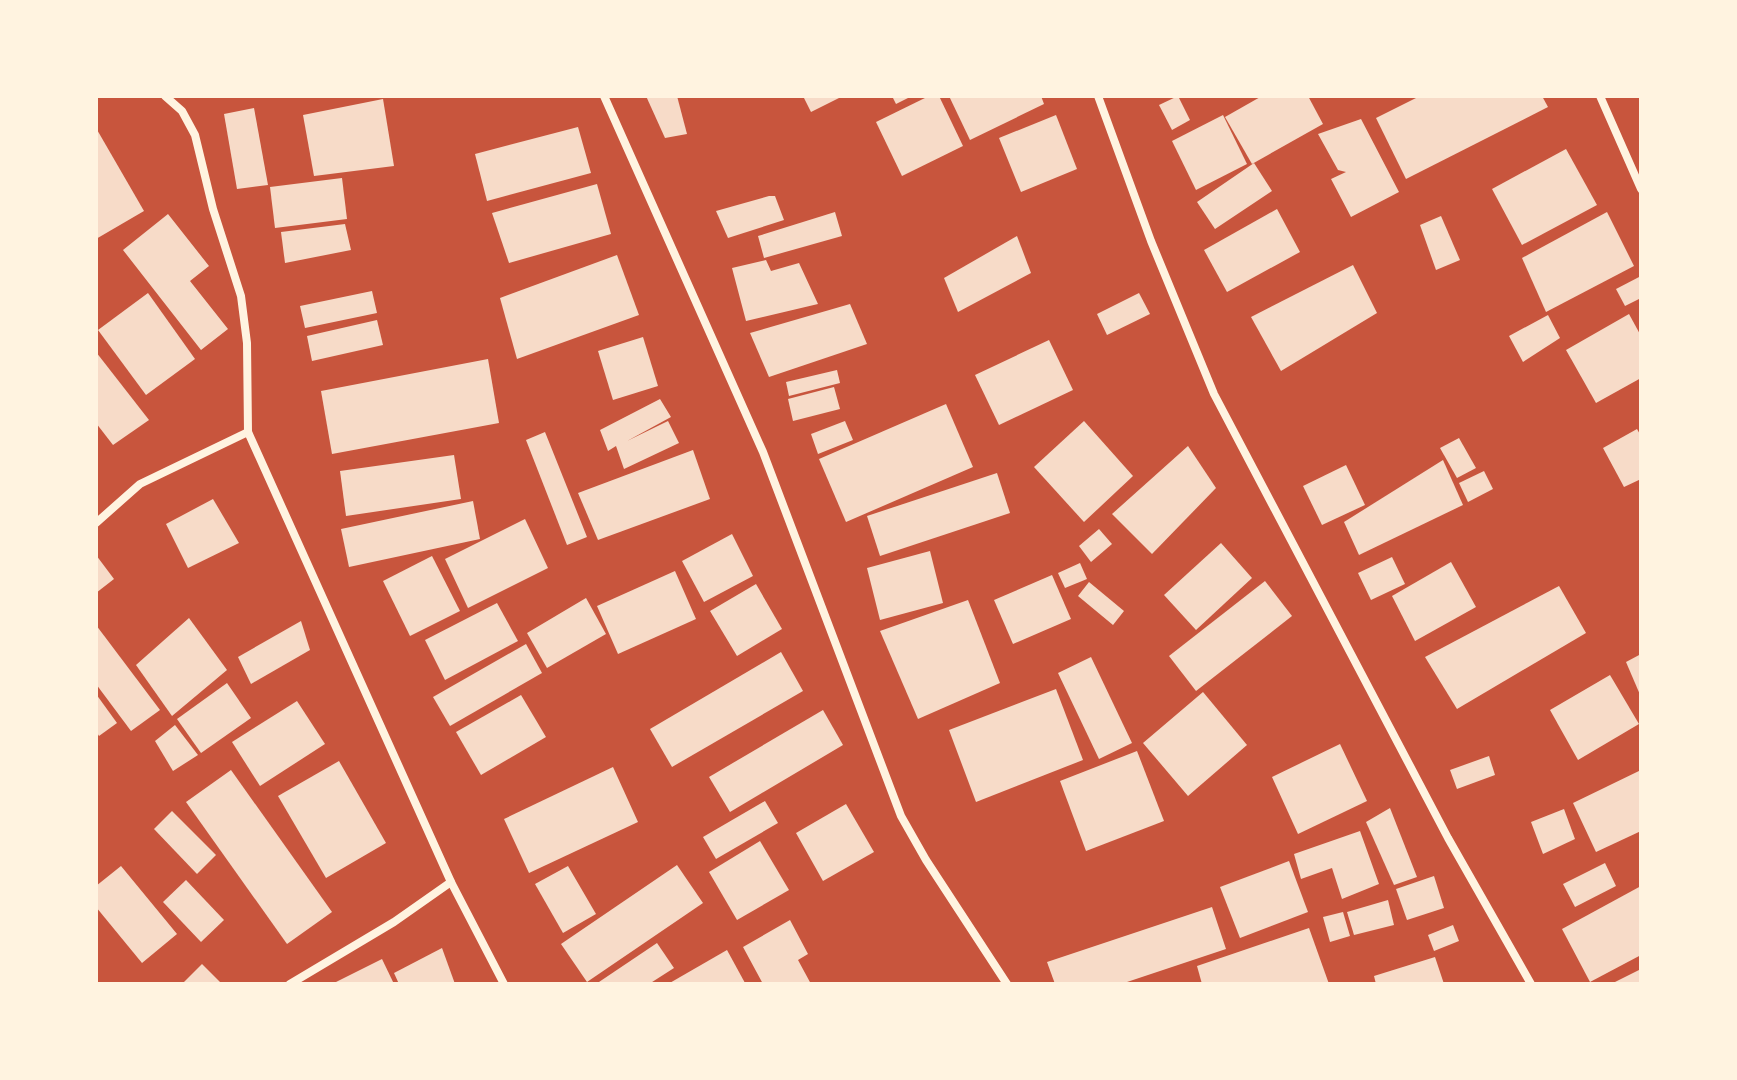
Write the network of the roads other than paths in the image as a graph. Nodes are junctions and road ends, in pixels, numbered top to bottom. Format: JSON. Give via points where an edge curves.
{"nodes":[{"id":1,"x":165,"y":96,"type":"edge"},
{"id":2,"x":604,"y":96,"type":"edge"},
{"id":3,"x":1098,"y":96,"type":"edge"},
{"id":4,"x":1600,"y":96,"type":"edge"},
{"id":5,"x":1641,"y":158,"type":"edge"},
{"id":6,"x":1630,"y":164,"type":"junction"},
{"id":7,"x":1641,"y":189,"type":"edge"},
{"id":8,"x":248,"y":432,"type":"junction"},
{"id":9,"x":96,"y":523,"type":"edge"},
{"id":10,"x":451,"y":882,"type":"junction"},
{"id":11,"x":290,"y":984,"type":"edge"},
{"id":12,"x":504,"y":984,"type":"edge"},
{"id":13,"x":1007,"y":984,"type":"edge"},
{"id":14,"x":1531,"y":984,"type":"edge"}],
"edges":[{"from":1,"to":8,"type":"street","via":[[182,111],[195,135],[241,296]]},
{"from":2,"to":13,"type":"street","via":[[763,452],[901,816]]},
{"from":3,"to":14,"type":"street","via":[[1214,394],[1448,838]]},
{"from":4,"to":6,"type":"street"},
{"from":5,"to":6,"type":"street"},
{"from":6,"to":7,"type":"street"},
{"from":8,"to":9,"type":"street","via":[[140,484]]},
{"from":8,"to":10,"type":"street"},
{"from":10,"to":11,"type":"street"},
{"from":10,"to":12,"type":"street"}]}
